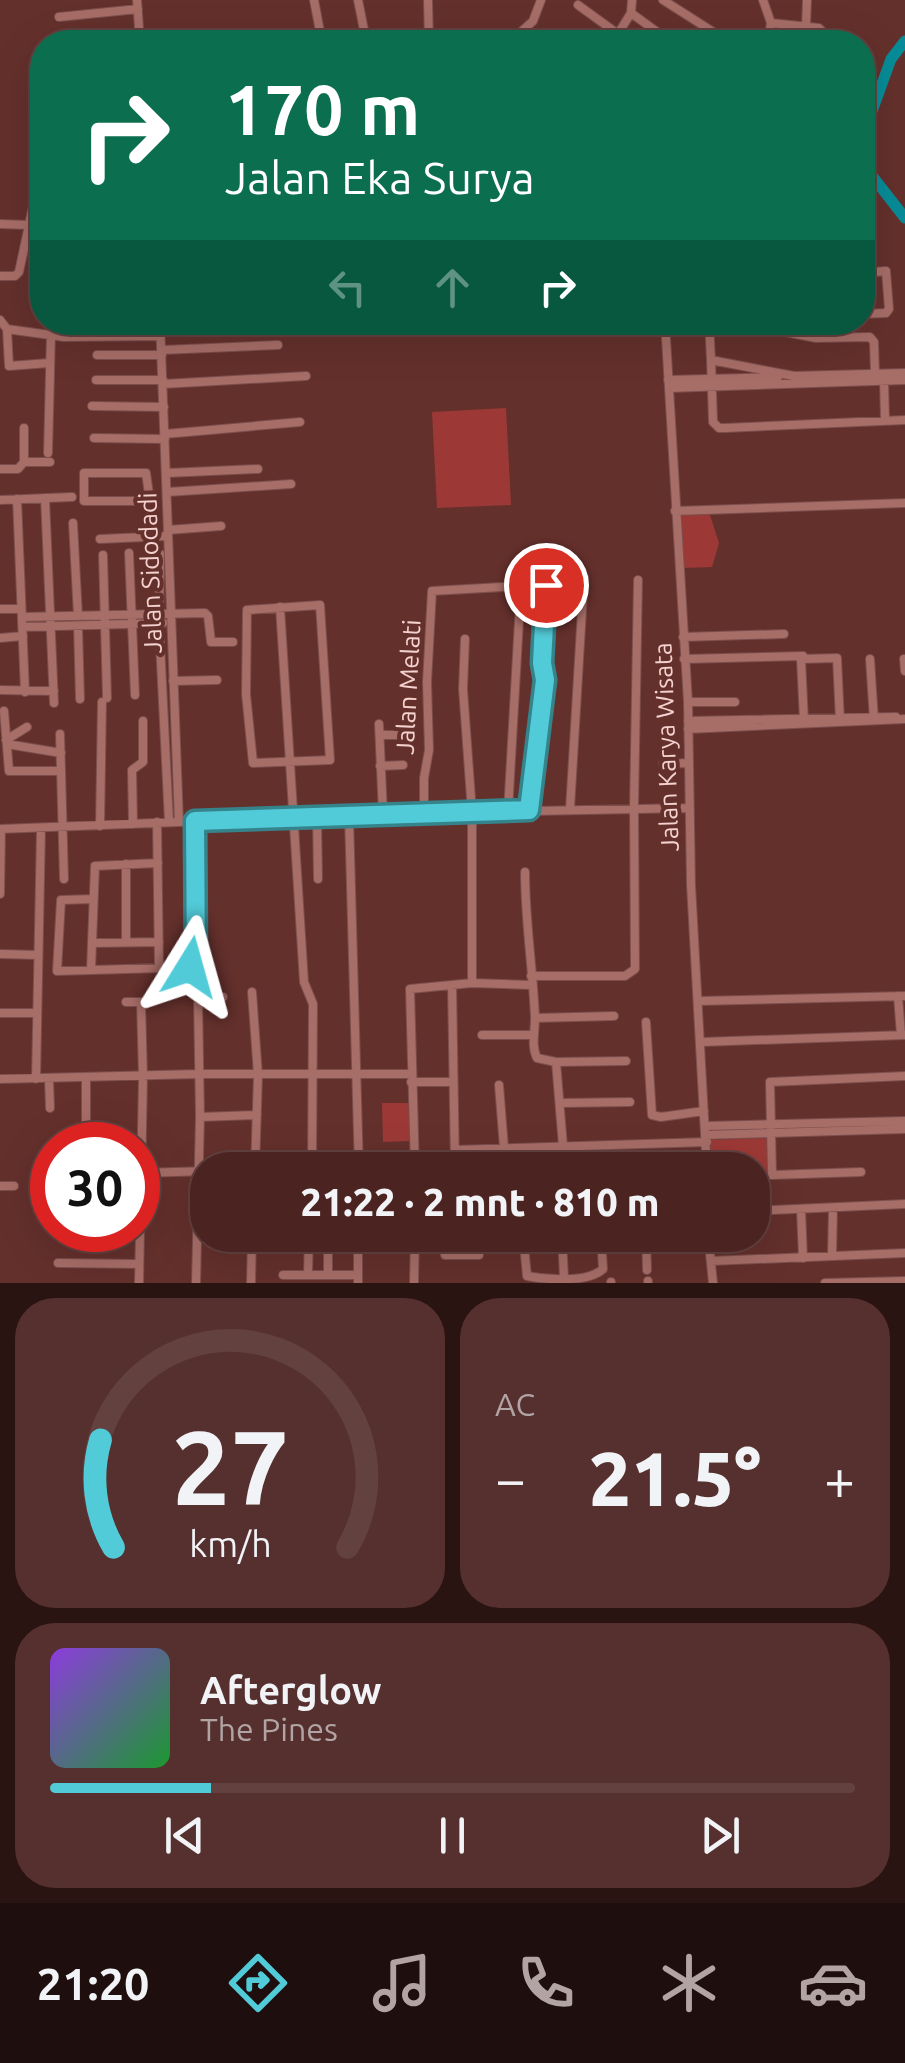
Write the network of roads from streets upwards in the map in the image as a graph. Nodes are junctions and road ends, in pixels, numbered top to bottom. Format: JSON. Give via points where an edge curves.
{"nodes":[{"id":1,"x":314,"y":0,"type":"edge"},
{"id":2,"x":358,"y":0,"type":"edge"},
{"id":3,"x":428,"y":0,"type":"edge"},
{"id":4,"x":541,"y":0,"type":"edge"},
{"id":5,"x":632,"y":0,"type":"edge"},
{"id":6,"x":663,"y":0,"type":"edge"},
{"id":7,"x":763,"y":0,"type":"edge"},
{"id":8,"x":807,"y":0,"type":"edge"},
{"id":9,"x":137,"y":5,"type":"edge"},
{"id":10,"x":578,"y":5,"type":"dead end"},
{"id":11,"x":631,"y":13,"type":"junction"},
{"id":12,"x":58,"y":17,"type":"dead end"},
{"id":13,"x":771,"y":23,"type":"junction"},
{"id":14,"x":806,"y":26,"type":"junction"},
{"id":15,"x":139,"y":30,"type":"edge"},
{"id":16,"x":320,"y":30,"type":"edge"},
{"id":17,"x":364,"y":30,"type":"edge"},
{"id":18,"x":429,"y":30,"type":"edge"},
{"id":19,"x":523,"y":30,"type":"edge"},
{"id":20,"x":606,"y":30,"type":"edge"},
{"id":21,"x":620,"y":30,"type":"edge"},
{"id":22,"x":655,"y":30,"type":"edge"},
{"id":23,"x":709,"y":30,"type":"edge"},
{"id":24,"x":770,"y":30,"type":"edge"},
{"id":25,"x":822,"y":30,"type":"edge"},
{"id":26,"x":30,"y":216,"type":"edge"},
{"id":27,"x":0,"y":224,"type":"edge"},
{"id":28,"x":28,"y":225,"type":"junction"},
{"id":29,"x":875,"y":272,"type":"edge"},
{"id":30,"x":0,"y":276,"type":"edge"},
{"id":31,"x":875,"y":313,"type":"edge"},
{"id":32,"x":0,"y":320,"type":"edge"},
{"id":33,"x":7,"y":329,"type":"junction"},
{"id":34,"x":30,"y":331,"type":"edge"},
{"id":35,"x":52,"y":335,"type":"edge"},
{"id":36,"x":58,"y":335,"type":"edge"},
{"id":37,"x":92,"y":335,"type":"edge"},
{"id":38,"x":161,"y":335,"type":"edge"},
{"id":39,"x":666,"y":335,"type":"edge"},
{"id":40,"x":709,"y":335,"type":"edge"},
{"id":41,"x":801,"y":335,"type":"edge"},
{"id":42,"x":278,"y":346,"type":"dead end"},
{"id":43,"x":162,"y":352,"type":"junction"},
{"id":44,"x":97,"y":355,"type":"dead end"},
{"id":45,"x":711,"y":360,"type":"junction"},
{"id":46,"x":49,"y":363,"type":"junction"},
{"id":47,"x":306,"y":376,"type":"dead end"},
{"id":48,"x":794,"y":376,"type":"junction"},
{"id":49,"x":881,"y":376,"type":"junction"},
{"id":50,"x":905,"y":376,"type":"edge"},
{"id":51,"x":96,"y":380,"type":"dead end"},
{"id":52,"x":163,"y":382,"type":"junction"},
{"id":53,"x":712,"y":382,"type":"junction"},
{"id":54,"x":668,"y":384,"type":"junction"},
{"id":55,"x":92,"y":406,"type":"dead end"},
{"id":56,"x":164,"y":408,"type":"junction"},
{"id":57,"x":885,"y":420,"type":"junction"},
{"id":58,"x":905,"y":420,"type":"edge"},
{"id":59,"x":300,"y":422,"type":"dead end"},
{"id":60,"x":24,"y":428,"type":"dead end"},
{"id":61,"x":165,"y":436,"type":"junction"},
{"id":62,"x":94,"y":438,"type":"dead end"},
{"id":63,"x":24,"y":462,"type":"junction"},
{"id":64,"x":258,"y":469,"type":"dead end"},
{"id":65,"x":0,"y":470,"type":"edge"},
{"id":66,"x":167,"y":473,"type":"junction"},
{"id":67,"x":291,"y":484,"type":"dead end"},
{"id":68,"x":150,"y":487,"type":"junction"},
{"id":69,"x":168,"y":489,"type":"junction"},
{"id":70,"x":72,"y":497,"type":"dead end"},
{"id":71,"x":45,"y":498,"type":"junction"},
{"id":72,"x":0,"y":500,"type":"edge"},
{"id":73,"x":17,"y":500,"type":"junction"},
{"id":74,"x":905,"y":503,"type":"edge"},
{"id":75,"x":675,"y":511,"type":"junction"},
{"id":76,"x":73,"y":524,"type":"dead end"},
{"id":77,"x":220,"y":526,"type":"dead end"},
{"id":78,"x":168,"y":533,"type":"junction"},
{"id":79,"x":100,"y":539,"type":"dead end"},
{"id":80,"x":129,"y":554,"type":"dead end"},
{"id":81,"x":160,"y":554,"type":"dead end"},
{"id":82,"x":103,"y":555,"type":"dead end"},
{"id":83,"x":584,"y":577,"type":"dead end"},
{"id":84,"x":638,"y":580,"type":"dead end"},
{"id":85,"x":533,"y":585,"type":"dead end"},
{"id":86,"x":546,"y":585,"type":"junction"},
{"id":87,"x":559,"y":586,"type":"dead end"},
{"id":88,"x":280,"y":607,"type":"junction"},
{"id":89,"x":0,"y":610,"type":"edge"},
{"id":90,"x":104,"y":619,"type":"junction"},
{"id":91,"x":132,"y":619,"type":"junction"},
{"id":92,"x":160,"y":619,"type":"junction"},
{"id":93,"x":172,"y":619,"type":"junction"},
{"id":94,"x":78,"y":620,"type":"junction"},
{"id":95,"x":51,"y":621,"type":"junction"},
{"id":96,"x":22,"y":622,"type":"junction"},
{"id":97,"x":784,"y":634,"type":"dead end"},
{"id":98,"x":741,"y":636,"type":"junction"},
{"id":99,"x":683,"y":637,"type":"junction"},
{"id":100,"x":0,"y":638,"type":"edge"},
{"id":101,"x":464,"y":639,"type":"dead end"},
{"id":102,"x":232,"y":642,"type":"dead end"},
{"id":103,"x":848,"y":655,"type":"dead end"},
{"id":104,"x":742,"y":658,"type":"junction"},
{"id":105,"x":684,"y":659,"type":"junction"},
{"id":106,"x":870,"y":659,"type":"dead end"},
{"id":107,"x":904,"y":659,"type":"edge"},
{"id":108,"x":905,"y":671,"type":"edge"},
{"id":109,"x":217,"y":680,"type":"dead end"},
{"id":110,"x":173,"y":681,"type":"junction"},
{"id":111,"x":0,"y":690,"type":"edge"},
{"id":112,"x":25,"y":692,"type":"junction"},
{"id":113,"x":54,"y":692,"type":"junction"},
{"id":114,"x":134,"y":695,"type":"dead end"},
{"id":115,"x":80,"y":699,"type":"dead end"},
{"id":116,"x":688,"y":702,"type":"junction"},
{"id":117,"x":735,"y":702,"type":"dead end"},
{"id":118,"x":54,"y":703,"type":"dead end"},
{"id":119,"x":4,"y":711,"type":"dead end"},
{"id":120,"x":905,"y":718,"type":"edge"},
{"id":121,"x":840,"y":720,"type":"junction"},
{"id":122,"x":874,"y":720,"type":"junction"},
{"id":123,"x":143,"y":722,"type":"dead end"},
{"id":124,"x":804,"y":722,"type":"junction"},
{"id":125,"x":379,"y":724,"type":"dead end"},
{"id":126,"x":688,"y":725,"type":"junction"},
{"id":127,"x":28,"y":727,"type":"dead end"},
{"id":128,"x":60,"y":734,"type":"dead end"},
{"id":129,"x":380,"y":735,"type":"junction"},
{"id":130,"x":401,"y":735,"type":"dead end"},
{"id":131,"x":6,"y":742,"type":"junction"},
{"id":132,"x":60,"y":753,"type":"junction"},
{"id":133,"x":289,"y":763,"type":"junction"},
{"id":134,"x":664,"y":764,"type":"dead end"},
{"id":135,"x":688,"y":764,"type":"junction"},
{"id":136,"x":404,"y":765,"type":"dead end"},
{"id":137,"x":380,"y":766,"type":"junction"},
{"id":138,"x":61,"y":771,"type":"junction"},
{"id":139,"x":634,"y":808,"type":"junction"},
{"id":140,"x":688,"y":808,"type":"junction"},
{"id":141,"x":570,"y":809,"type":"junction"},
{"id":142,"x":529,"y":810,"type":"junction"},
{"id":143,"x":508,"y":811,"type":"junction"},
{"id":144,"x":472,"y":812,"type":"junction"},
{"id":145,"x":383,"y":814,"type":"junction"},
{"id":146,"x":424,"y":814,"type":"junction"},
{"id":147,"x":349,"y":816,"type":"junction"},
{"id":148,"x":317,"y":818,"type":"junction"},
{"id":149,"x":293,"y":819,"type":"junction"},
{"id":150,"x":195,"y":821,"type":"junction"},
{"id":151,"x":157,"y":822,"type":"junction"},
{"id":152,"x":174,"y":822,"type":"junction"},
{"id":153,"x":133,"y":824,"type":"junction"},
{"id":154,"x":100,"y":826,"type":"junction"},
{"id":155,"x":62,"y":827,"type":"junction"},
{"id":156,"x":41,"y":828,"type":"junction"},
{"id":157,"x":1,"y":829,"type":"edge"},
{"id":158,"x":158,"y":863,"type":"junction"},
{"id":159,"x":126,"y":864,"type":"junction"},
{"id":160,"x":524,"y":872,"type":"dead end"},
{"id":161,"x":64,"y":878,"type":"dead end"},
{"id":162,"x":318,"y":879,"type":"dead end"},
{"id":163,"x":0,"y":894,"type":"edge"},
{"id":164,"x":92,"y":898,"type":"junction"},
{"id":165,"x":126,"y":941,"type":"junction"},
{"id":166,"x":159,"y":942,"type":"junction"},
{"id":167,"x":92,"y":943,"type":"junction"},
{"id":168,"x":0,"y":954,"type":"edge"},
{"id":169,"x":38,"y":955,"type":"junction"},
{"id":170,"x":159,"y":966,"type":"junction"},
{"id":171,"x":196,"y":967,"type":"junction"},
{"id":172,"x":46,"y":970,"type":"dead end"},
{"id":173,"x":57,"y":970,"type":"junction"},
{"id":174,"x":91,"y":970,"type":"junction"},
{"id":175,"x":531,"y":981,"type":"junction"},
{"id":176,"x":452,"y":984,"type":"junction"},
{"id":177,"x":472,"y":984,"type":"junction"},
{"id":178,"x":252,"y":992,"type":"dead end"},
{"id":179,"x":902,"y":996,"type":"edge"},
{"id":180,"x":223,"y":997,"type":"dead end"},
{"id":181,"x":199,"y":998,"type":"junction"},
{"id":182,"x":698,"y":1001,"type":"junction"},
{"id":183,"x":126,"y":1002,"type":"dead end"},
{"id":184,"x":0,"y":1013,"type":"edge"},
{"id":185,"x":36,"y":1013,"type":"junction"},
{"id":186,"x":614,"y":1016,"type":"dead end"},
{"id":187,"x":535,"y":1018,"type":"junction"},
{"id":188,"x":646,"y":1022,"type":"dead end"},
{"id":189,"x":534,"y":1035,"type":"junction"},
{"id":190,"x":903,"y":1035,"type":"edge"},
{"id":191,"x":482,"y":1036,"type":"dead end"},
{"id":192,"x":702,"y":1042,"type":"junction"},
{"id":193,"x":626,"y":1061,"type":"dead end"},
{"id":194,"x":556,"y":1062,"type":"junction"},
{"id":195,"x":199,"y":1074,"type":"junction"},
{"id":196,"x":314,"y":1074,"type":"junction"},
{"id":197,"x":258,"y":1075,"type":"junction"},
{"id":198,"x":357,"y":1075,"type":"junction"},
{"id":199,"x":905,"y":1076,"type":"edge"},
{"id":200,"x":144,"y":1077,"type":"junction"},
{"id":201,"x":86,"y":1078,"type":"junction"},
{"id":202,"x":411,"y":1078,"type":"junction"},
{"id":203,"x":0,"y":1079,"type":"edge"},
{"id":204,"x":36,"y":1079,"type":"junction"},
{"id":205,"x":49,"y":1079,"type":"junction"},
{"id":206,"x":451,"y":1082,"type":"junction"},
{"id":207,"x":499,"y":1085,"type":"dead end"},
{"id":208,"x":630,"y":1102,"type":"dead end"},
{"id":209,"x":561,"y":1103,"type":"junction"},
{"id":210,"x":50,"y":1108,"type":"dead end"},
{"id":211,"x":704,"y":1113,"type":"junction"},
{"id":212,"x":257,"y":1115,"type":"junction"},
{"id":213,"x":200,"y":1117,"type":"junction"},
{"id":214,"x":905,"y":1121,"type":"edge"},
{"id":215,"x":86,"y":1122,"type":"edge"},
{"id":216,"x":142,"y":1122,"type":"edge"},
{"id":217,"x":772,"y":1129,"type":"junction"},
{"id":218,"x":905,"y":1129,"type":"edge"},
{"id":219,"x":706,"y":1134,"type":"junction"},
{"id":220,"x":564,"y":1146,"type":"junction"},
{"id":221,"x":504,"y":1148,"type":"junction"},
{"id":222,"x":455,"y":1150,"type":"joint"},
{"id":223,"x":202,"y":1152,"type":"edge"},
{"id":224,"x":256,"y":1152,"type":"edge"},
{"id":225,"x":312,"y":1152,"type":"edge"},
{"id":226,"x":358,"y":1152,"type":"edge"},
{"id":227,"x":415,"y":1152,"type":"edge"},
{"id":228,"x":706,"y":1152,"type":"edge"},
{"id":229,"x":190,"y":1172,"type":"edge"},
{"id":230,"x":861,"y":1172,"type":"dead end"},
{"id":231,"x":160,"y":1174,"type":"edge"},
{"id":232,"x":0,"y":1186,"type":"edge"},
{"id":233,"x":14,"y":1186,"type":"dead end"},
{"id":234,"x":905,"y":1204,"type":"edge"},
{"id":235,"x":833,"y":1208,"type":"junction"},
{"id":236,"x":800,"y":1210,"type":"junction"},
{"id":237,"x":770,"y":1211,"type":"edge"},
{"id":238,"x":139,"y":1252,"type":"edge"},
{"id":239,"x":198,"y":1252,"type":"edge"},
{"id":240,"x":252,"y":1252,"type":"edge"},
{"id":241,"x":309,"y":1252,"type":"edge"},
{"id":242,"x":328,"y":1252,"type":"edge"},
{"id":243,"x":358,"y":1252,"type":"edge"},
{"id":244,"x":415,"y":1252,"type":"edge"},
{"id":245,"x":445,"y":1252,"type":"edge"},
{"id":246,"x":524,"y":1252,"type":"edge"},
{"id":247,"x":563,"y":1252,"type":"edge"},
{"id":248,"x":602,"y":1252,"type":"edge"},
{"id":249,"x":647,"y":1252,"type":"edge"},
{"id":250,"x":710,"y":1252,"type":"edge"},
{"id":251,"x":905,"y":1253,"type":"edge"},
{"id":252,"x":480,"y":1255,"type":"dead end"},
{"id":253,"x":832,"y":1256,"type":"junction"},
{"id":254,"x":803,"y":1258,"type":"junction"},
{"id":255,"x":711,"y":1261,"type":"junction"},
{"id":256,"x":58,"y":1263,"type":"dead end"},
{"id":257,"x":139,"y":1264,"type":"junction"},
{"id":258,"x":648,"y":1270,"type":"dead end"},
{"id":259,"x":308,"y":1274,"type":"junction"},
{"id":260,"x":328,"y":1274,"type":"junction"},
{"id":261,"x":283,"y":1275,"type":"dead end"},
{"id":262,"x":564,"y":1278,"type":"junction"},
{"id":263,"x":358,"y":1279,"type":"edge"},
{"id":264,"x":530,"y":1280,"type":"edge"},
{"id":265,"x":593,"y":1280,"type":"edge"},
{"id":266,"x":905,"y":1281,"type":"edge"},
{"id":267,"x":139,"y":1283,"type":"edge"},
{"id":268,"x":196,"y":1283,"type":"edge"},
{"id":269,"x":251,"y":1283,"type":"edge"},
{"id":270,"x":414,"y":1283,"type":"edge"},
{"id":271,"x":713,"y":1283,"type":"edge"},
{"id":272,"x":825,"y":1283,"type":"edge"},
{"id":273,"x":859,"y":1283,"type":"edge"}],
"edges":[{"from":1,"to":16,"type":"street"},
{"from":2,"to":17,"type":"street"},
{"from":3,"to":18,"type":"street"},
{"from":4,"to":19,"type":"street"},
{"from":5,"to":11,"type":"street"},
{"from":6,"to":23,"type":"street"},
{"from":7,"to":13,"type":"street"},
{"from":8,"to":14,"type":"street"},
{"from":9,"to":12,"type":"street"},
{"from":9,"to":15,"type":"street"},
{"from":10,"to":20,"type":"street"},
{"from":11,"to":21,"type":"street"},
{"from":11,"to":22,"type":"street"},
{"from":13,"to":14,"type":"street"},
{"from":13,"to":24,"type":"street"},
{"from":14,"to":25,"type":"street"},
{"from":26,"to":28,"type":"street"},
{"from":27,"to":28,"type":"street"},
{"from":28,"to":30,"type":"street","via":[[19,272]]},
{"from":29,"to":31,"type":"street","via":[[886,271],[889,310]]},
{"from":32,"to":33,"type":"street"},
{"from":33,"to":34,"type":"street"},
{"from":33,"to":46,"type":"street","via":[[8,364]]},
{"from":35,"to":46,"type":"street"},
{"from":36,"to":37,"type":"street"},
{"from":38,"to":43,"type":"street","name":"Jalan Sidodadi"},
{"from":39,"to":54,"type":"street","name":"Jalan Karya Wisata"},
{"from":40,"to":45,"type":"street"},
{"from":41,"to":49,"type":"street","via":[[870,337]]},
{"from":42,"to":43,"type":"street"},
{"from":43,"to":44,"type":"street"},
{"from":43,"to":52,"type":"street","name":"Jalan Sidodadi"},
{"from":45,"to":48,"type":"street"},
{"from":45,"to":53,"type":"street"},
{"from":46,"to":63,"type":"street","via":[[49,457]]},
{"from":47,"to":52,"type":"street"},
{"from":48,"to":49,"type":"street"},
{"from":48,"to":53,"type":"street"},
{"from":49,"to":50,"type":"street"},
{"from":49,"to":53,"type":"street"},
{"from":49,"to":57,"type":"street"},
{"from":51,"to":52,"type":"street"},
{"from":52,"to":56,"type":"street","name":"Jalan Sidodadi"},
{"from":53,"to":54,"type":"street"},
{"from":53,"to":57,"type":"street","via":[[718,428]]},
{"from":54,"to":75,"type":"street","name":"Jalan Karya Wisata"},
{"from":55,"to":56,"type":"street"},
{"from":56,"to":61,"type":"street","name":"Jalan Sidodadi"},
{"from":57,"to":58,"type":"street"},
{"from":59,"to":61,"type":"street"},
{"from":60,"to":63,"type":"street"},
{"from":61,"to":62,"type":"street"},
{"from":61,"to":66,"type":"street","name":"Jalan Sidodadi"},
{"from":63,"to":65,"type":"street"},
{"from":64,"to":66,"type":"street"},
{"from":66,"to":69,"type":"street","name":"Jalan Sidodadi"},
{"from":67,"to":69,"type":"street"},
{"from":68,"to":68,"type":"street","via":[[146,473],[84,473],[84,501],[148,502]]},
{"from":68,"to":69,"type":"street"},
{"from":69,"to":78,"type":"street","name":"Jalan Sidodadi"},
{"from":70,"to":71,"type":"street"},
{"from":71,"to":73,"type":"street"},
{"from":71,"to":95,"type":"street"},
{"from":72,"to":73,"type":"street"},
{"from":73,"to":96,"type":"street"},
{"from":74,"to":75,"type":"street"},
{"from":75,"to":99,"type":"street","name":"Jalan Karya Wisata"},
{"from":76,"to":94,"type":"street"},
{"from":77,"to":78,"type":"street"},
{"from":78,"to":79,"type":"street"},
{"from":78,"to":93,"type":"street","name":"Jalan Sidodadi"},
{"from":80,"to":91,"type":"street"},
{"from":81,"to":92,"type":"street"},
{"from":82,"to":90,"type":"street"},
{"from":83,"to":141,"type":"street"},
{"from":84,"to":139,"type":"street"},
{"from":85,"to":86,"type":"street"},
{"from":86,"to":87,"type":"street"},
{"from":86,"to":142,"type":"street","via":[[545,680]]},
{"from":88,"to":133,"type":"street"},
{"from":88,"to":133,"type":"street","via":[[247,610],[246,694],[252,761]]},
{"from":88,"to":133,"type":"street","via":[[320,605],[331,752],[328,760]]},
{"from":89,"to":96,"type":"street"},
{"from":90,"to":91,"type":"street"},
{"from":90,"to":94,"type":"street"},
{"from":90,"to":154,"type":"street"},
{"from":91,"to":92,"type":"street"},
{"from":91,"to":114,"type":"street"},
{"from":92,"to":93,"type":"street"},
{"from":92,"to":152,"type":"street"},
{"from":93,"to":102,"type":"street","via":[[207,614],[211,642]]},
{"from":93,"to":110,"type":"street","name":"Jalan Sidodadi"},
{"from":94,"to":95,"type":"street"},
{"from":94,"to":115,"type":"street"},
{"from":95,"to":96,"type":"street"},
{"from":95,"to":113,"type":"street"},
{"from":96,"to":100,"type":"street"},
{"from":96,"to":112,"type":"street"},
{"from":97,"to":98,"type":"street"},
{"from":98,"to":99,"type":"street"},
{"from":98,"to":104,"type":"street"},
{"from":99,"to":105,"type":"street","name":"Jalan Karya Wisata"},
{"from":101,"to":144,"type":"street"},
{"from":103,"to":104,"type":"street"},
{"from":104,"to":105,"type":"street"},
{"from":105,"to":116,"type":"street","name":"Jalan Karya Wisata"},
{"from":106,"to":122,"type":"street"},
{"from":107,"to":108,"type":"street"},
{"from":109,"to":110,"type":"street"},
{"from":110,"to":152,"type":"street","name":"Jalan Sidodadi"},
{"from":111,"to":112,"type":"street"},
{"from":112,"to":113,"type":"street"},
{"from":113,"to":118,"type":"street"},
{"from":116,"to":117,"type":"street"},
{"from":116,"to":126,"type":"street","name":"Jalan Karya Wisata"},
{"from":119,"to":131,"type":"street"},
{"from":120,"to":122,"type":"street"},
{"from":121,"to":122,"type":"street"},
{"from":121,"to":124,"type":"street"},
{"from":121,"to":124,"type":"street","via":[[837,658],[801,659]]},
{"from":123,"to":153,"type":"street","via":[[143,762],[132,770]]},
{"from":124,"to":126,"type":"street"},
{"from":125,"to":129,"type":"street"},
{"from":126,"to":135,"type":"street","name":"Jalan Karya Wisata"},
{"from":127,"to":131,"type":"street"},
{"from":128,"to":132,"type":"street"},
{"from":129,"to":130,"type":"street"},
{"from":129,"to":137,"type":"street"},
{"from":131,"to":132,"type":"street"},
{"from":131,"to":138,"type":"street","via":[[10,772]]},
{"from":132,"to":138,"type":"street"},
{"from":133,"to":149,"type":"street"},
{"from":134,"to":135,"type":"street"},
{"from":135,"to":140,"type":"street","name":"Jalan Karya Wisata"},
{"from":136,"to":137,"type":"street"},
{"from":137,"to":145,"type":"street"},
{"from":138,"to":155,"type":"street"},
{"from":139,"to":140,"type":"street"},
{"from":139,"to":141,"type":"street"},
{"from":139,"to":175,"type":"street","via":[[634,972]]},
{"from":140,"to":182,"type":"street","name":"Jalan Karya Wisata"},
{"from":141,"to":142,"type":"street"},
{"from":142,"to":143,"type":"street"},
{"from":143,"to":144,"type":"street"},
{"from":143,"to":146,"type":"street","name":"Jalan Melati","via":[[520,586],[432,591]]},
{"from":144,"to":146,"type":"street"},
{"from":144,"to":177,"type":"street"},
{"from":145,"to":146,"type":"street"},
{"from":145,"to":147,"type":"street"},
{"from":147,"to":148,"type":"street"},
{"from":147,"to":198,"type":"street"},
{"from":148,"to":149,"type":"street"},
{"from":148,"to":162,"type":"street"},
{"from":149,"to":150,"type":"street"},
{"from":149,"to":196,"type":"street"},
{"from":150,"to":152,"type":"street"},
{"from":150,"to":171,"type":"street"},
{"from":151,"to":152,"type":"street"},
{"from":151,"to":153,"type":"street"},
{"from":151,"to":158,"type":"street"},
{"from":153,"to":154,"type":"street"},
{"from":154,"to":155,"type":"street"},
{"from":155,"to":156,"type":"street"},
{"from":155,"to":161,"type":"street"},
{"from":156,"to":157,"type":"street"},
{"from":156,"to":169,"type":"street"},
{"from":157,"to":163,"type":"street"},
{"from":158,"to":159,"type":"street"},
{"from":158,"to":166,"type":"street"},
{"from":159,"to":164,"type":"street","via":[[95,866]]},
{"from":159,"to":165,"type":"street"},
{"from":160,"to":175,"type":"street"},
{"from":164,"to":167,"type":"street"},
{"from":164,"to":173,"type":"street","via":[[61,900]]},
{"from":165,"to":166,"type":"street"},
{"from":165,"to":167,"type":"street"},
{"from":166,"to":170,"type":"street"},
{"from":167,"to":174,"type":"street"},
{"from":168,"to":169,"type":"street"},
{"from":169,"to":185,"type":"street"},
{"from":170,"to":171,"type":"street"},
{"from":170,"to":174,"type":"street"},
{"from":171,"to":181,"type":"street"},
{"from":172,"to":173,"type":"street"},
{"from":173,"to":174,"type":"street"},
{"from":175,"to":177,"type":"street"},
{"from":175,"to":187,"type":"street"},
{"from":176,"to":177,"type":"street"},
{"from":176,"to":202,"type":"street","via":[[410,989]]},
{"from":176,"to":206,"type":"street"},
{"from":178,"to":197,"type":"street"},
{"from":179,"to":182,"type":"street"},
{"from":179,"to":190,"type":"street"},
{"from":180,"to":181,"type":"street"},
{"from":181,"to":195,"type":"street"},
{"from":182,"to":192,"type":"street","name":"Jalan Karya Wisata"},
{"from":183,"to":200,"type":"street","via":[[140,1002]]},
{"from":184,"to":185,"type":"street"},
{"from":185,"to":204,"type":"street"},
{"from":186,"to":187,"type":"street"},
{"from":187,"to":189,"type":"street"},
{"from":188,"to":211,"type":"street","via":[[650,1110],[656,1117]]},
{"from":189,"to":191,"type":"street"},
{"from":189,"to":194,"type":"street","via":[[535,1056]]},
{"from":190,"to":192,"type":"street"},
{"from":192,"to":211,"type":"street","name":"Jalan Karya Wisata"},
{"from":193,"to":194,"type":"street"},
{"from":194,"to":209,"type":"street"},
{"from":195,"to":197,"type":"street"},
{"from":195,"to":200,"type":"street"},
{"from":195,"to":213,"type":"street"},
{"from":196,"to":197,"type":"street"},
{"from":196,"to":198,"type":"street"},
{"from":196,"to":225,"type":"street"},
{"from":197,"to":212,"type":"street"},
{"from":198,"to":202,"type":"street"},
{"from":198,"to":226,"type":"street"},
{"from":199,"to":217,"type":"street","via":[[770,1082]]},
{"from":200,"to":201,"type":"street"},
{"from":200,"to":216,"type":"street"},
{"from":201,"to":205,"type":"street"},
{"from":201,"to":215,"type":"street"},
{"from":202,"to":206,"type":"street"},
{"from":202,"to":227,"type":"street"},
{"from":203,"to":204,"type":"street"},
{"from":204,"to":205,"type":"street"},
{"from":205,"to":210,"type":"street"},
{"from":206,"to":222,"type":"street"},
{"from":207,"to":221,"type":"street"},
{"from":208,"to":209,"type":"street"},
{"from":209,"to":220,"type":"street"},
{"from":211,"to":219,"type":"street","name":"Jalan Karya Wisata"},
{"from":212,"to":213,"type":"street"},
{"from":212,"to":224,"type":"street"},
{"from":213,"to":223,"type":"street"},
{"from":214,"to":217,"type":"street"},
{"from":217,"to":218,"type":"street"},
{"from":217,"to":219,"type":"street"},
{"from":217,"to":230,"type":"street","via":[[774,1177]]},
{"from":219,"to":220,"type":"street"},
{"from":219,"to":228,"type":"street","name":"Jalan Karya Wisata"},
{"from":220,"to":221,"type":"street"},
{"from":221,"to":222,"type":"street"},
{"from":229,"to":231,"type":"street"},
{"from":232,"to":233,"type":"street"},
{"from":234,"to":235,"type":"street"},
{"from":235,"to":236,"type":"street"},
{"from":235,"to":253,"type":"street"},
{"from":236,"to":237,"type":"street"},
{"from":236,"to":254,"type":"street"},
{"from":238,"to":257,"type":"street"},
{"from":239,"to":268,"type":"street"},
{"from":240,"to":269,"type":"street"},
{"from":241,"to":259,"type":"street"},
{"from":242,"to":260,"type":"street"},
{"from":243,"to":263,"type":"street"},
{"from":244,"to":270,"type":"street"},
{"from":245,"to":252,"type":"street"},
{"from":246,"to":264,"type":"street"},
{"from":247,"to":262,"type":"street"},
{"from":248,"to":265,"type":"street","via":[[603,1269]]},
{"from":249,"to":258,"type":"street"},
{"from":250,"to":255,"type":"street"},
{"from":251,"to":253,"type":"street"},
{"from":253,"to":254,"type":"street"},
{"from":254,"to":255,"type":"street"},
{"from":255,"to":271,"type":"street"},
{"from":256,"to":257,"type":"street"},
{"from":257,"to":267,"type":"street"},
{"from":259,"to":260,"type":"street"},
{"from":259,"to":261,"type":"street"},
{"from":260,"to":263,"type":"street"},
{"from":262,"to":264,"type":"street"},
{"from":262,"to":265,"type":"street"},
{"from":266,"to":273,"type":"street"},
{"from":272,"to":273,"type":"street"}]}
